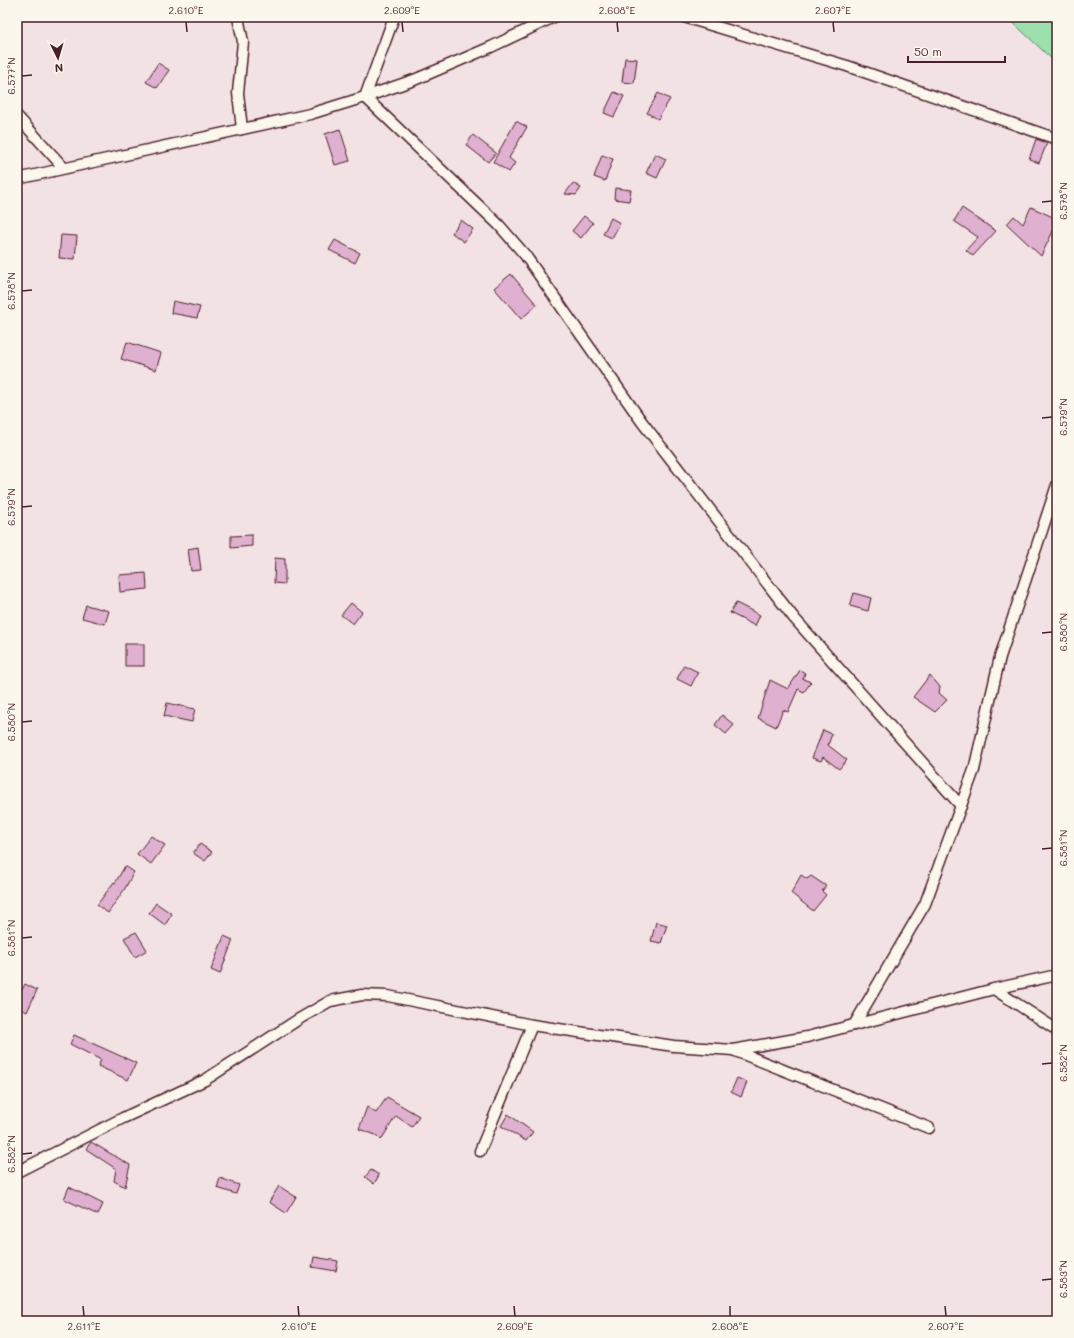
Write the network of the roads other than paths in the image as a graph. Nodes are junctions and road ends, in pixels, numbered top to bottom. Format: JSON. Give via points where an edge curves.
{"nodes":[{"id":1,"x":238,"y":17,"type":"edge"},
{"id":2,"x":394,"y":17,"type":"edge"},
{"id":3,"x":554,"y":17,"type":"edge"},
{"id":4,"x":684,"y":17,"type":"edge"},
{"id":5,"x":365,"y":98,"type":"junction"},
{"id":6,"x":17,"y":116,"type":"edge"},
{"id":7,"x":242,"y":129,"type":"junction"},
{"id":8,"x":1057,"y":139,"type":"edge"},
{"id":9,"x":64,"y":168,"type":"junction"},
{"id":10,"x":17,"y":179,"type":"edge"},
{"id":11,"x":1057,"y":485,"type":"edge"},
{"id":12,"x":961,"y":806,"type":"junction"},
{"id":13,"x":1057,"y":975,"type":"edge"},
{"id":14,"x":994,"y":989,"type":"junction"},
{"id":15,"x":532,"y":1025,"type":"junction"},
{"id":16,"x":854,"y":1025,"type":"junction"},
{"id":17,"x":1057,"y":1030,"type":"edge"},
{"id":18,"x":733,"y":1050,"type":"junction"},
{"id":19,"x":928,"y":1128,"type":"dead end"},
{"id":20,"x":480,"y":1151,"type":"dead end"},
{"id":21,"x":17,"y":1172,"type":"edge"}],
"edges":[{"from":1,"to":7,"type":"street","via":[[243,42],[238,93]]},
{"from":2,"to":5,"type":"street"},
{"from":3,"to":5,"type":"street","via":[[414,80]]},
{"from":4,"to":8,"type":"street","via":[[847,66]]},
{"from":5,"to":7,"type":"street","via":[[310,114]]},
{"from":5,"to":12,"type":"street","via":[[498,225],[525,255],[642,422],[794,618]]},
{"from":6,"to":9,"type":"street"},
{"from":7,"to":9,"type":"street"},
{"from":9,"to":10,"type":"street"},
{"from":11,"to":12,"type":"street","via":[[1000,657],[974,770]]},
{"from":12,"to":16,"type":"street","via":[[925,904]]},
{"from":13,"to":14,"type":"street"},
{"from":14,"to":16,"type":"street"},
{"from":14,"to":17,"type":"street"},
{"from":15,"to":18,"type":"street","via":[[674,1046]]},
{"from":15,"to":20,"type":"street"},
{"from":15,"to":21,"type":"street","via":[[388,996],[362,995],[330,1001],[299,1018],[205,1080]]},
{"from":16,"to":18,"type":"street","via":[[807,1037]]},
{"from":18,"to":19,"type":"street"}]}
